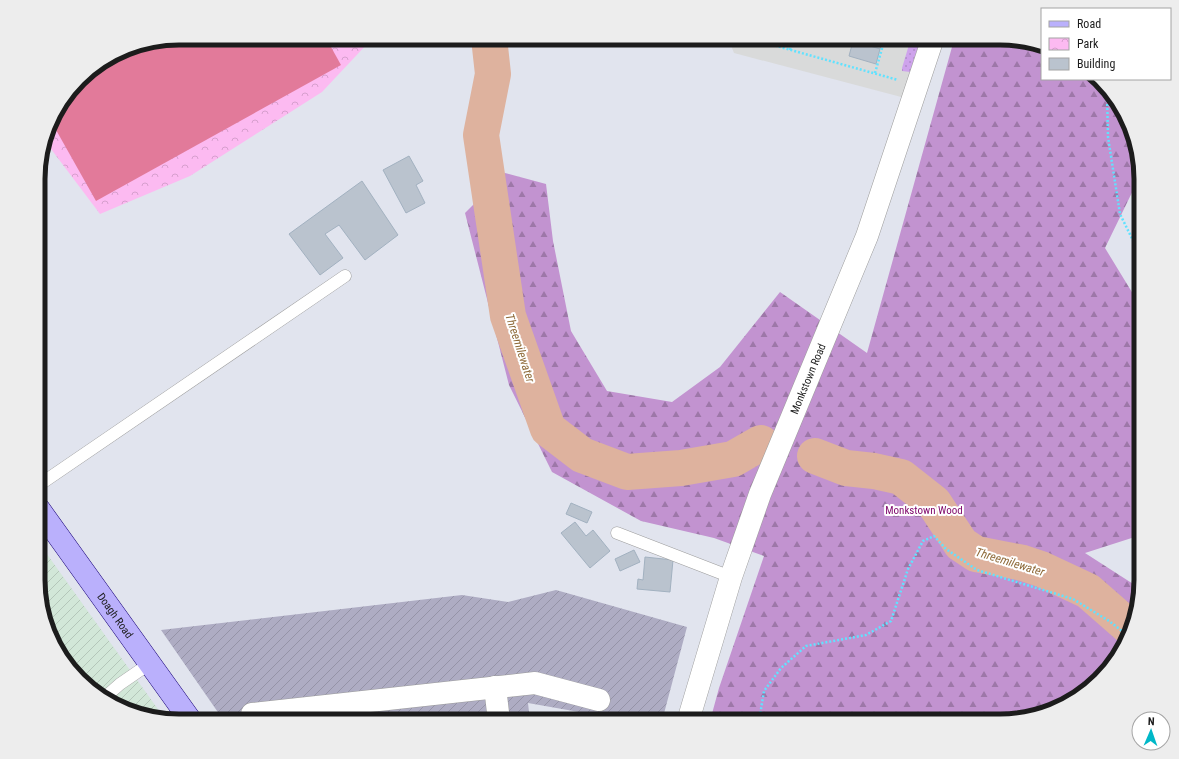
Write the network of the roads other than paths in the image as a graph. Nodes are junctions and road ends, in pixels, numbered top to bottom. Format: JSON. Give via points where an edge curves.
{"nodes":[{"id":1,"x":931,"y":45,"type":"edge"},
{"id":2,"x":345,"y":276,"type":"dead end"},
{"id":3,"x":45,"y":481,"type":"edge"},
{"id":4,"x":45,"y":517,"type":"edge"},
{"id":5,"x":617,"y":533,"type":"dead end"},
{"id":6,"x":731,"y":577,"type":"junction"},
{"id":7,"x":149,"y":664,"type":"junction"},
{"id":8,"x":495,"y":686,"type":"junction"},
{"id":9,"x":109,"y":694,"type":"edge"},
{"id":10,"x":599,"y":700,"type":"dead end"},
{"id":11,"x":186,"y":714,"type":"edge"},
{"id":12,"x":293,"y":714,"type":"edge"},
{"id":13,"x":498,"y":714,"type":"edge"},
{"id":14,"x":690,"y":714,"type":"edge"}],
"edges":[{"from":1,"to":6,"type":"street","name":"Monkstown Road","via":[[867,236],[760,494]]},
{"from":2,"to":3,"type":"lane"},
{"from":4,"to":7,"type":"main road","name":"Doagh Road"},
{"from":5,"to":6,"type":"lane"},
{"from":6,"to":14,"type":"street","name":"Monkstown Road"},
{"from":7,"to":9,"type":"lane"},
{"from":7,"to":11,"type":"main road","name":"Doagh Road"},
{"from":8,"to":10,"type":"street","via":[[535,683]]},
{"from":8,"to":12,"type":"street"},
{"from":8,"to":13,"type":"street"}]}
